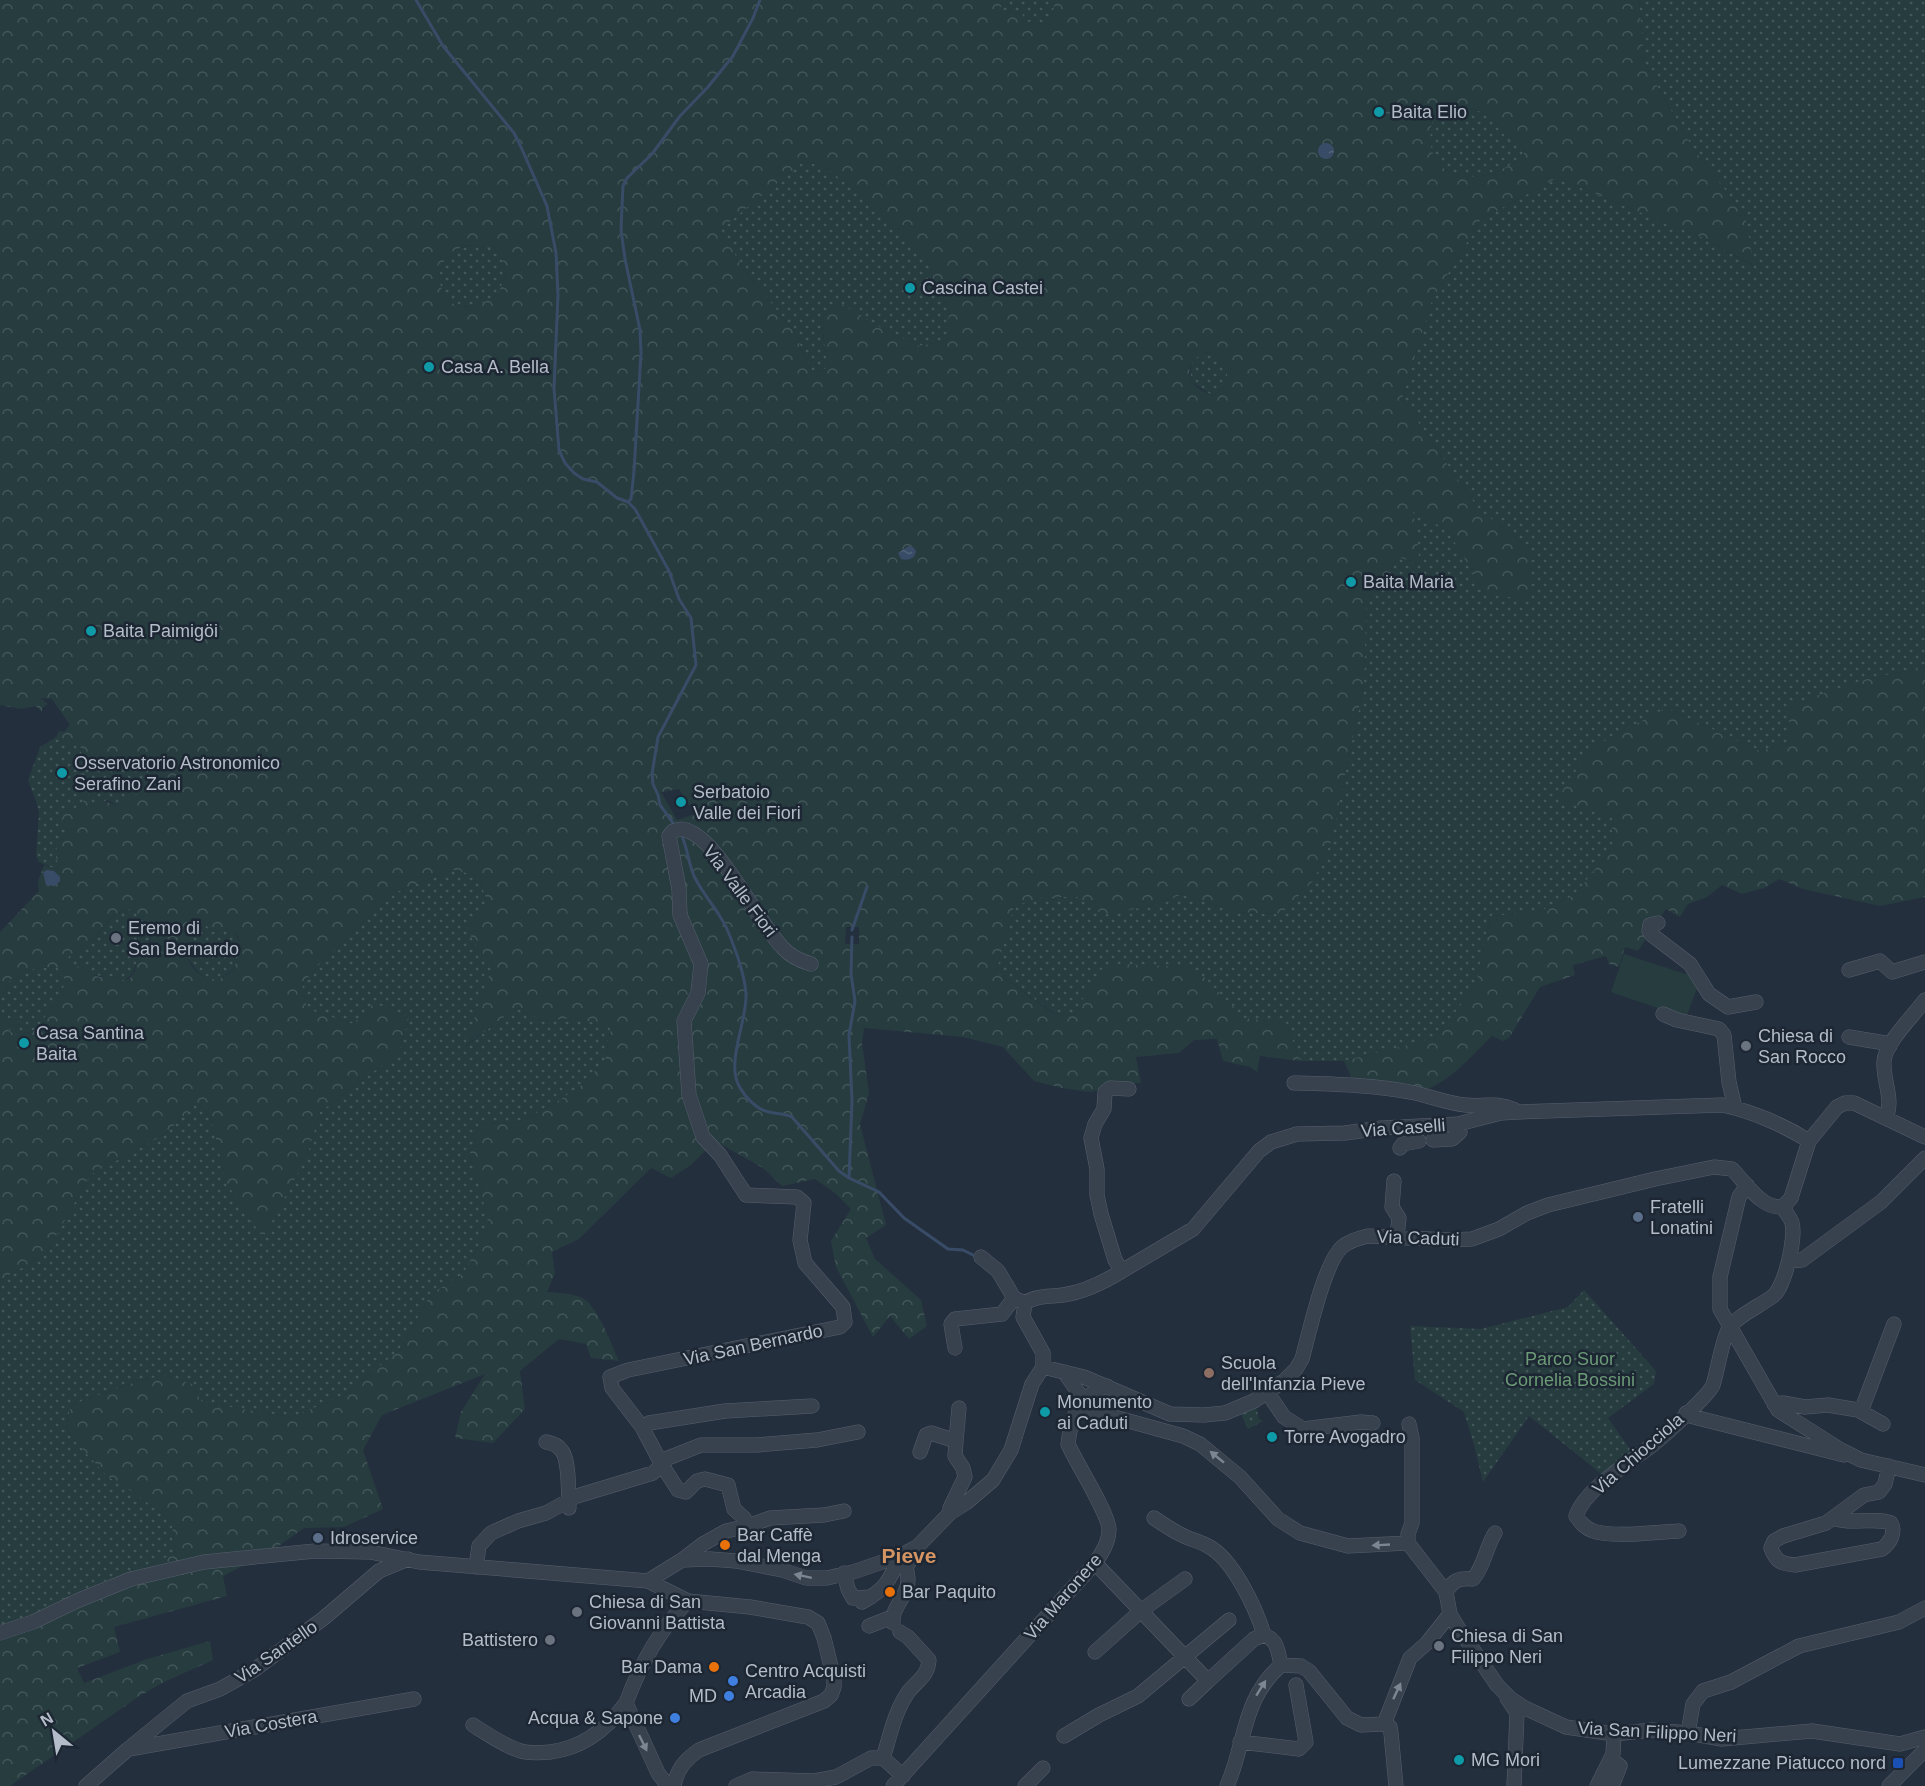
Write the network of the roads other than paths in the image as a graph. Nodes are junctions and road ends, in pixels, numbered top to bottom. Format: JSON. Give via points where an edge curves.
{"nodes":[{"id":1,"x":1658,"y":923,"type":"dead end"},
{"id":2,"x":1925,"y":962,"type":"edge"},
{"id":3,"x":811,"y":964,"type":"dead end"},
{"id":4,"x":1849,"y":970,"type":"dead end"},
{"id":5,"x":1925,"y":1000,"type":"edge"},
{"id":6,"x":1756,"y":1002,"type":"dead end"},
{"id":7,"x":1663,"y":1014,"type":"dead end"},
{"id":8,"x":1849,"y":1037,"type":"dead end"},
{"id":9,"x":1890,"y":1046,"type":"junction"},
{"id":10,"x":1294,"y":1083,"type":"dead end"},
{"id":11,"x":1129,"y":1089,"type":"dead end"},
{"id":12,"x":1735,"y":1108,"type":"junction"},
{"id":13,"x":1520,"y":1112,"type":"junction"},
{"id":14,"x":1886,"y":1118,"type":"junction"},
{"id":15,"x":1458,"y":1124,"type":"junction"},
{"id":16,"x":1925,"y":1137,"type":"edge"},
{"id":17,"x":1809,"y":1141,"type":"junction"},
{"id":18,"x":711,"y":1146,"type":"joint"},
{"id":19,"x":1400,"y":1148,"type":"dead end"},
{"id":20,"x":1925,"y":1158,"type":"edge"},
{"id":21,"x":1394,"y":1181,"type":"dead end"},
{"id":22,"x":1747,"y":1185,"type":"junction"},
{"id":23,"x":1783,"y":1208,"type":"junction"},
{"id":24,"x":1397,"y":1236,"type":"junction"},
{"id":25,"x":981,"y":1257,"type":"dead end"},
{"id":26,"x":1789,"y":1261,"type":"junction"},
{"id":27,"x":1122,"y":1271,"type":"junction"},
{"id":28,"x":1020,"y":1300,"type":"junction"},
{"id":29,"x":1894,"y":1324,"type":"dead end"},
{"id":30,"x":1729,"y":1327,"type":"junction"},
{"id":31,"x":955,"y":1348,"type":"dead end"},
{"id":32,"x":1043,"y":1367,"type":"junction"},
{"id":33,"x":1064,"y":1372,"type":"junction"},
{"id":34,"x":1107,"y":1386,"type":"junction"},
{"id":35,"x":1267,"y":1392,"type":"junction"},
{"id":36,"x":1122,"y":1393,"type":"junction"},
{"id":37,"x":1081,"y":1403,"type":"junction"},
{"id":38,"x":1774,"y":1404,"type":"junction"},
{"id":39,"x":812,"y":1406,"type":"dead end"},
{"id":40,"x":959,"y":1408,"type":"dead end"},
{"id":41,"x":1858,"y":1410,"type":"junction"},
{"id":42,"x":1686,"y":1413,"type":"junction"},
{"id":43,"x":1114,"y":1418,"type":"junction"},
{"id":44,"x":1373,"y":1423,"type":"dead end"},
{"id":45,"x":1409,"y":1424,"type":"dead end"},
{"id":46,"x":1884,"y":1424,"type":"dead end"},
{"id":47,"x":642,"y":1427,"type":"junction"},
{"id":48,"x":858,"y":1432,"type":"dead end"},
{"id":49,"x":956,"y":1441,"type":"junction"},
{"id":50,"x":546,"y":1442,"type":"dead end"},
{"id":51,"x":920,"y":1452,"type":"dead end"},
{"id":52,"x":1855,"y":1457,"type":"junction"},
{"id":53,"x":662,"y":1465,"type":"junction"},
{"id":54,"x":1889,"y":1466,"type":"junction"},
{"id":55,"x":1925,"y":1475,"type":"edge"},
{"id":56,"x":569,"y":1506,"type":"junction"},
{"id":57,"x":844,"y":1511,"type":"dead end"},
{"id":58,"x":950,"y":1513,"type":"junction"},
{"id":59,"x":1154,"y":1518,"type":"dead end"},
{"id":60,"x":1833,"y":1518,"type":"junction"},
{"id":61,"x":748,"y":1526,"type":"junction"},
{"id":62,"x":1679,"y":1531,"type":"dead end"},
{"id":63,"x":1495,"y":1533,"type":"dead end"},
{"id":64,"x":1408,"y":1543,"type":"junction"},
{"id":65,"x":916,"y":1547,"type":"junction"},
{"id":66,"x":900,"y":1556,"type":"junction"},
{"id":67,"x":408,"y":1559,"type":"junction"},
{"id":68,"x":682,"y":1560,"type":"junction"},
{"id":69,"x":1095,"y":1563,"type":"junction"},
{"id":70,"x":476,"y":1567,"type":"junction"},
{"id":71,"x":844,"y":1573,"type":"junction"},
{"id":72,"x":1185,"y":1579,"type":"dead end"},
{"id":73,"x":648,"y":1581,"type":"junction"},
{"id":74,"x":1443,"y":1588,"type":"junction"},
{"id":75,"x":688,"y":1601,"type":"junction"},
{"id":76,"x":1925,"y":1608,"type":"edge"},
{"id":77,"x":1142,"y":1610,"type":"junction"},
{"id":78,"x":1229,"y":1620,"type":"dead end"},
{"id":79,"x":1450,"y":1620,"type":"junction"},
{"id":80,"x":895,"y":1624,"type":"junction"},
{"id":81,"x":869,"y":1626,"type":"dead end"},
{"id":82,"x":0,"y":1633,"type":"edge"},
{"id":83,"x":1264,"y":1635,"type":"junction"},
{"id":84,"x":1095,"y":1652,"type":"dead end"},
{"id":85,"x":1185,"y":1657,"type":"junction"},
{"id":86,"x":1281,"y":1665,"type":"junction"},
{"id":87,"x":1208,"y":1681,"type":"junction"},
{"id":88,"x":1296,"y":1685,"type":"dead end"},
{"id":89,"x":1507,"y":1695,"type":"junction"},
{"id":90,"x":414,"y":1699,"type":"dead end"},
{"id":91,"x":1189,"y":1699,"type":"dead end"},
{"id":92,"x":626,"y":1703,"type":"junction"},
{"id":93,"x":1384,"y":1724,"type":"junction"},
{"id":94,"x":473,"y":1725,"type":"dead end"},
{"id":95,"x":1688,"y":1733,"type":"junction"},
{"id":96,"x":1614,"y":1734,"type":"junction"},
{"id":97,"x":1064,"y":1736,"type":"dead end"},
{"id":98,"x":1925,"y":1737,"type":"edge"},
{"id":99,"x":1240,"y":1742,"type":"junction"},
{"id":100,"x":1900,"y":1744,"type":"junction"},
{"id":101,"x":127,"y":1750,"type":"junction"},
{"id":102,"x":1925,"y":1750,"type":"edge"},
{"id":103,"x":884,"y":1758,"type":"junction"},
{"id":104,"x":1611,"y":1759,"type":"junction"},
{"id":105,"x":1911,"y":1764,"type":"junction"},
{"id":106,"x":1043,"y":1768,"type":"dead end"},
{"id":107,"x":903,"y":1776,"type":"junction"},
{"id":108,"x":86,"y":1786,"type":"edge"},
{"id":109,"x":668,"y":1786,"type":"edge"},
{"id":110,"x":674,"y":1786,"type":"edge"},
{"id":111,"x":736,"y":1786,"type":"edge"},
{"id":112,"x":892,"y":1786,"type":"edge"},
{"id":113,"x":1025,"y":1786,"type":"edge"},
{"id":114,"x":1227,"y":1786,"type":"edge"},
{"id":115,"x":1395,"y":1786,"type":"edge"},
{"id":116,"x":1514,"y":1786,"type":"edge"},
{"id":117,"x":1597,"y":1786,"type":"edge"},
{"id":118,"x":1612,"y":1786,"type":"edge"},
{"id":119,"x":1889,"y":1786,"type":"edge"}],
"edges":[{"from":1,"to":6,"type":"street","via":[[1650,925],[1649,931],[1690,964],[1709,994],[1728,1007]]},
{"from":2,"to":4,"type":"street","via":[[1897,971],[1889,970],[1880,961]]},
{"from":3,"to":18,"type":"street","name":"Via Valle Fiori","via":[[783,949],[726,868],[700,839],[687,830],[673,831],[669,836],[680,889],[680,915],[701,964],[698,993],[684,1020],[689,1095],[703,1137]]},
{"from":5,"to":9,"type":"street"},
{"from":7,"to":12,"type":"street","via":[[1719,1029],[1725,1035]]},
{"from":8,"to":9,"type":"street"},
{"from":9,"to":14,"type":"street","via":[[1884,1057],[1890,1107]]},
{"from":10,"to":13,"type":"street","via":[[1403,1092],[1466,1105],[1502,1104]]},
{"from":11,"to":27,"type":"street","via":[[1110,1088],[1104,1092],[1104,1109],[1091,1138],[1101,1214]]},
{"from":12,"to":13,"type":"street","name":"Via Caselli","via":[[1669,1106]]},
{"from":12,"to":17,"type":"street","name":"Via Caselli","via":[[1794,1131]]},
{"from":13,"to":15,"type":"street","name":"Via Caselli"},
{"from":14,"to":16,"type":"street"},
{"from":14,"to":17,"type":"street","via":[[1854,1103],[1845,1103],[1836,1107]]},
{"from":15,"to":19,"type":"street","via":[[1460,1132],[1452,1139],[1426,1140]]},
{"from":15,"to":27,"type":"street","name":"Via Caselli","via":[[1297,1134],[1270,1142],[1258,1151],[1193,1229]]},
{"from":17,"to":23,"type":"street","via":[[1791,1198]]},
{"from":18,"to":47,"type":"street","name":"Via San Bernardo","via":[[746,1195],[797,1197],[804,1203],[800,1240],[805,1263],[843,1307],[845,1322],[840,1327],[628,1370],[610,1377],[612,1388]]},
{"from":20,"to":26,"type":"street","via":[[1881,1203],[1802,1260]]},
{"from":21,"to":24,"type":"street","via":[[1392,1207],[1399,1218]]},
{"from":22,"to":23,"type":"street","name":"Via Caduti","via":[[1764,1203]]},
{"from":22,"to":24,"type":"street","name":"Via Caduti","via":[[1732,1169],[1714,1167],[1548,1205],[1472,1239]]},
{"from":22,"to":30,"type":"street","via":[[1739,1197],[1720,1277],[1720,1309]]},
{"from":23,"to":26,"type":"street","via":[[1792,1223]]},
{"from":24,"to":35,"type":"street","name":"Via Caduti","via":[[1368,1236],[1341,1247],[1325,1280],[1302,1359],[1284,1381]]},
{"from":25,"to":28,"type":"street","via":[[998,1271]]},
{"from":26,"to":30,"type":"street","via":[[1781,1287],[1774,1295]]},
{"from":27,"to":28,"type":"street","name":"Via Caselli","via":[[1100,1284],[1065,1295]]},
{"from":28,"to":31,"type":"street","via":[[1002,1314],[955,1319],[951,1324]]},
{"from":28,"to":32,"type":"street","via":[[1023,1317],[1043,1353]]},
{"from":29,"to":41,"type":"street","via":[[1863,1406]]},
{"from":30,"to":38,"type":"street"},
{"from":30,"to":42,"type":"street","name":"Via Chiocciola","via":[[1712,1387]]},
{"from":32,"to":33,"type":"street","name":"Via Caduti"},
{"from":32,"to":58,"type":"street","via":[[1032,1384],[1002,1467],[993,1480]]},
{"from":33,"to":34,"type":"street","name":"Via Caduti"},
{"from":33,"to":37,"type":"street"},
{"from":34,"to":36,"type":"street","name":"Via Caduti"},
{"from":34,"to":37,"type":"street","via":[[1095,1390]]},
{"from":35,"to":36,"type":"street","name":"Via Caduti","via":[[1225,1413],[1204,1415],[1170,1414]]},
{"from":35,"to":44,"type":"street","via":[[1284,1417],[1303,1430]]},
{"from":36,"to":43,"type":"street"},
{"from":37,"to":43,"type":"street"},
{"from":37,"to":69,"type":"street","name":"Via Maronere","via":[[1068,1444],[1109,1529],[1104,1550]]},
{"from":38,"to":41,"type":"street"},
{"from":38,"to":52,"type":"street"},
{"from":39,"to":47,"type":"street","via":[[724,1411]]},
{"from":40,"to":49,"type":"street"},
{"from":41,"to":46,"type":"street"},
{"from":42,"to":52,"type":"street"},
{"from":42,"to":62,"type":"street","name":"Via Chiocciola","via":[[1604,1482],[1579,1507],[1576,1516],[1592,1531],[1606,1534]]},
{"from":64,"to":43,"type":"street","one_way":true,"via":[[1348,1546],[1300,1533],[1278,1519],[1239,1477],[1200,1444]]},
{"from":45,"to":64,"type":"street","via":[[1412,1523]]},
{"from":47,"to":53,"type":"street","name":"Via San Bernardo"},
{"from":48,"to":53,"type":"street","via":[[757,1445],[701,1445],[668,1458]]},
{"from":49,"to":51,"type":"street","via":[[931,1433]]},
{"from":49,"to":58,"type":"street","via":[[955,1456],[965,1478]]},
{"from":50,"to":56,"type":"street","via":[[562,1450],[566,1460]]},
{"from":52,"to":54,"type":"street"},
{"from":53,"to":56,"type":"street","via":[[653,1473],[577,1496]]},
{"from":53,"to":61,"type":"street","name":"Via San Bernardo","via":[[678,1490],[686,1492],[705,1479],[728,1485],[734,1509]]},
{"from":54,"to":55,"type":"street"},
{"from":54,"to":60,"type":"street","via":[[1886,1484],[1880,1492],[1864,1495]]},
{"from":56,"to":70,"type":"street","via":[[491,1533],[479,1546]]},
{"from":57,"to":61,"type":"street","via":[[770,1518]]},
{"from":58,"to":65,"type":"street"},
{"from":59,"to":83,"type":"street","via":[[1220,1555],[1250,1600]]},
{"from":60,"to":60,"type":"street","via":[[1774,1541],[1774,1557],[1782,1564],[1795,1565],[1882,1549],[1889,1544],[1894,1528],[1886,1521]]},
{"from":61,"to":68,"type":"street","via":[[726,1531]]},
{"from":63,"to":74,"type":"street","via":[[1473,1579],[1462,1578]]},
{"from":64,"to":74,"type":"street"},
{"from":65,"to":66,"type":"street"},
{"from":65,"to":80,"type":"street","via":[[906,1568],[910,1578]]},
{"from":66,"to":71,"type":"street"},
{"from":66,"to":71,"type":"street","via":[[889,1582],[866,1600],[853,1598]]},
{"from":67,"to":70,"type":"street"},
{"from":67,"to":82,"type":"street","via":[[370,1552],[315,1551],[204,1562],[131,1579]]},
{"from":67,"to":101,"type":"street","name":"Via Santello","via":[[379,1571],[254,1670],[187,1701]]},
{"from":71,"to":68,"type":"street","one_way":true,"via":[[806,1578],[736,1561]]},
{"from":68,"to":73,"type":"street"},
{"from":69,"to":77,"type":"street"},
{"from":69,"to":107,"type":"street","name":"Via Maronere"},
{"from":70,"to":73,"type":"street"},
{"from":72,"to":77,"type":"street"},
{"from":73,"to":75,"type":"street"},
{"from":74,"to":79,"type":"street"},
{"from":75,"to":92,"type":"street","via":[[672,1616],[655,1642]]},
{"from":75,"to":110,"type":"street","via":[[808,1617],[818,1623],[824,1638],[834,1688],[824,1701],[699,1750],[676,1773]]},
{"from":76,"to":95,"type":"street","via":[[1899,1622],[1799,1646],[1731,1683],[1703,1691],[1693,1704]]},
{"from":77,"to":84,"type":"street"},
{"from":77,"to":85,"type":"street"},
{"from":78,"to":85,"type":"street"},
{"from":79,"to":89,"type":"street","name":"Via San Filippo Neri"},
{"from":93,"to":79,"type":"street","one_way":true,"via":[[1410,1658]]},
{"from":80,"to":81,"type":"street"},
{"from":80,"to":103,"type":"street","via":[[929,1660],[928,1670],[897,1714]]},
{"from":83,"to":86,"type":"street","via":[[1277,1644]]},
{"from":83,"to":87,"type":"street","via":[[1254,1639]]},
{"from":85,"to":87,"type":"street"},
{"from":85,"to":97,"type":"street","via":[[1138,1696]]},
{"from":86,"to":93,"type":"street","via":[[1301,1666],[1309,1671],[1347,1718],[1361,1725]]},
{"from":99,"to":86,"type":"street","one_way":true,"via":[[1258,1691]]},
{"from":87,"to":91,"type":"street"},
{"from":88,"to":99,"type":"street","via":[[1306,1742],[1299,1749]]},
{"from":89,"to":96,"type":"street","name":"Via San Filippo Neri","via":[[1566,1727]]},
{"from":89,"to":116,"type":"street","via":[[1517,1713]]},
{"from":90,"to":101,"type":"street","name":"Via Costera"},
{"from":92,"to":94,"type":"street","via":[[606,1726],[566,1750],[519,1751]]},
{"from":92,"to":109,"type":"street","one_way":true},
{"from":93,"to":115,"type":"street","via":[[1390,1727]]},
{"from":95,"to":96,"type":"street","name":"Via San Filippo Neri","via":[[1652,1730]]},
{"from":95,"to":100,"type":"street","name":"Via San Filippo Neri","via":[[1722,1738],[1812,1731]]},
{"from":96,"to":104,"type":"street"},
{"from":98,"to":100,"type":"street","name":"Via San Filippo Neri"},
{"from":99,"to":114,"type":"street"},
{"from":100,"to":105,"type":"street"},
{"from":101,"to":108,"type":"street","name":"Via Santello"},
{"from":102,"to":105,"type":"street"},
{"from":103,"to":107,"type":"street"},
{"from":103,"to":111,"type":"street","via":[[871,1758],[836,1777],[813,1781],[752,1779]]},
{"from":104,"to":117,"type":"street"},
{"from":104,"to":118,"type":"street","via":[[1620,1766]]},
{"from":105,"to":119,"type":"street"},
{"from":106,"to":113,"type":"street"},
{"from":107,"to":112,"type":"street","name":"Via Maronere"}]}
